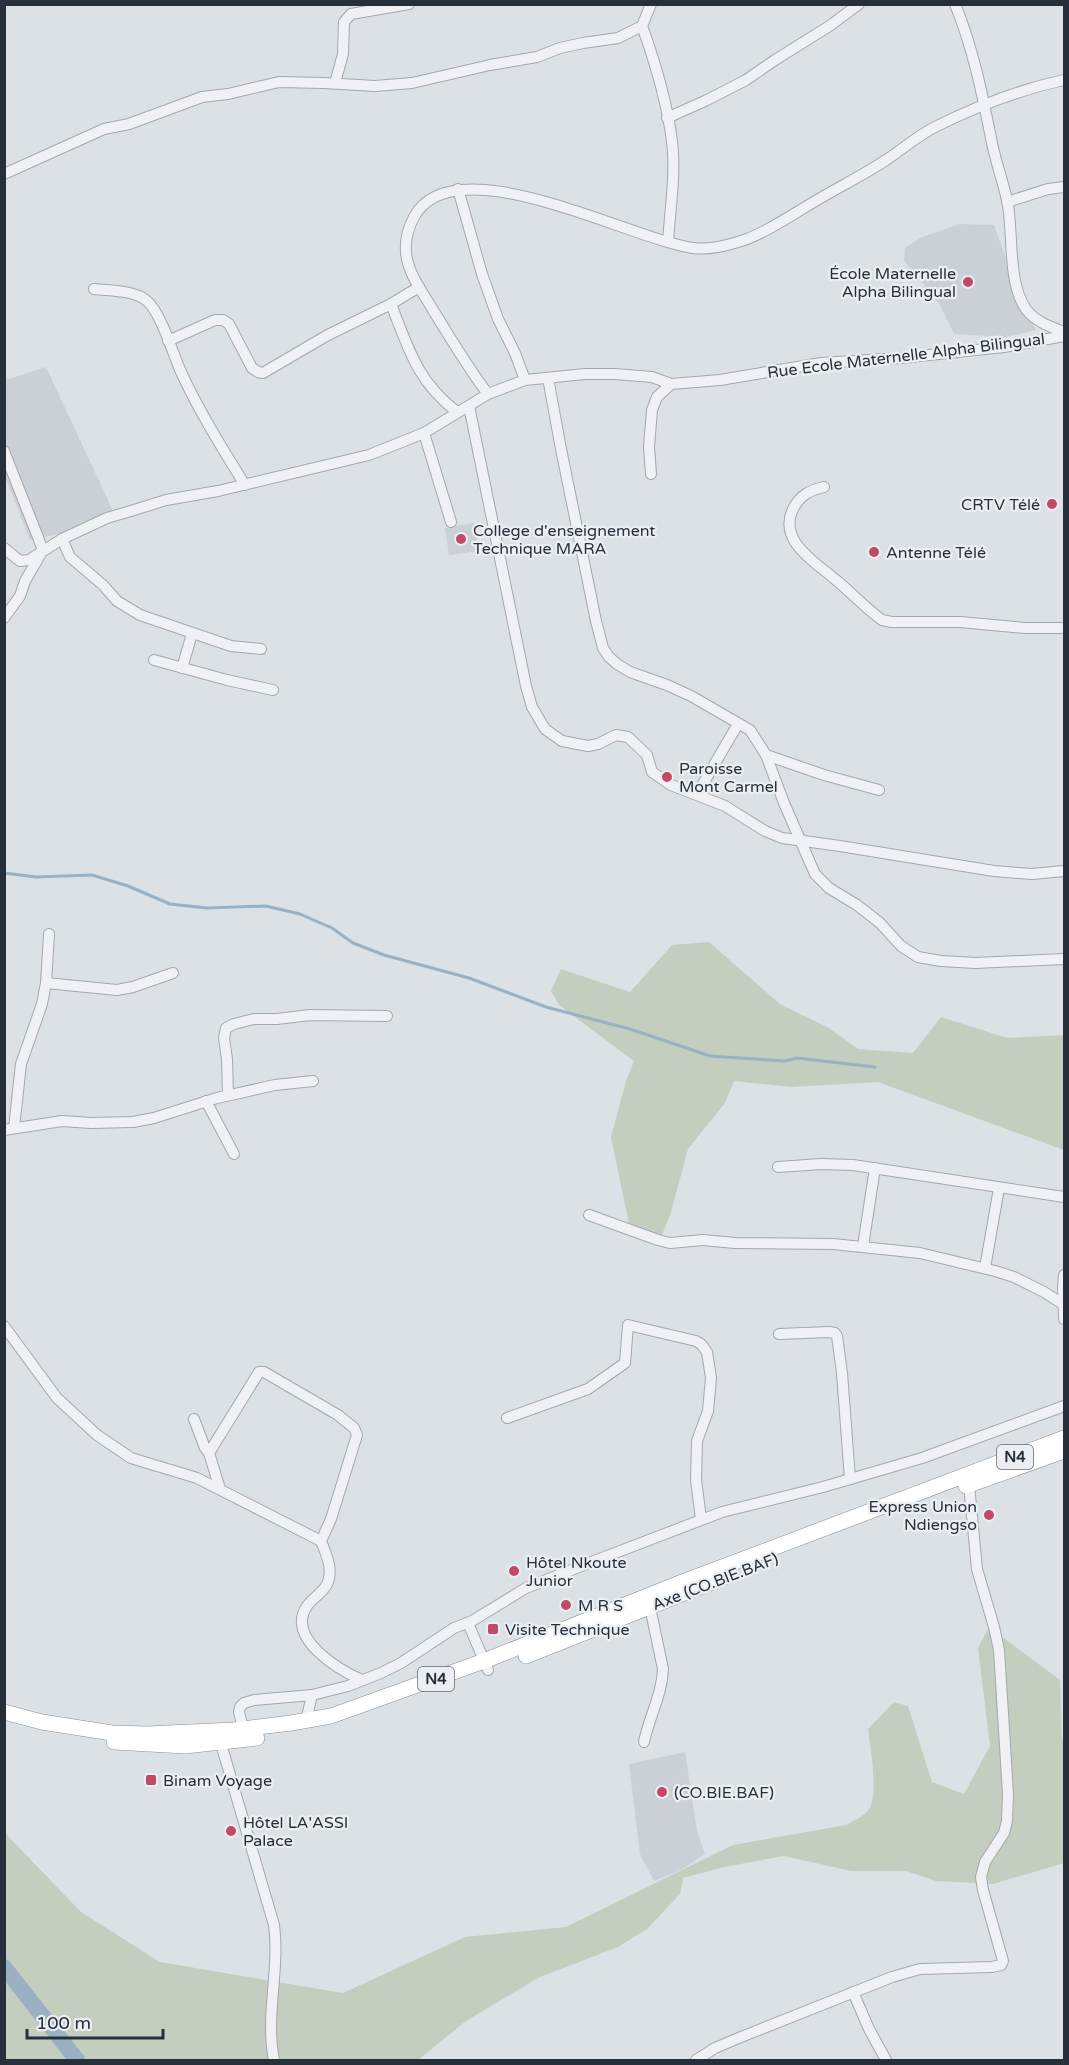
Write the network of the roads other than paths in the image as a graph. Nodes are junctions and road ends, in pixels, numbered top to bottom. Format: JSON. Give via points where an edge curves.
{"nodes":[{"id":1,"x":409,"y":4,"type":"edge"},
{"id":2,"x":651,"y":4,"type":"edge"},
{"id":3,"x":859,"y":4,"type":"edge"},
{"id":4,"x":955,"y":4,"type":"edge"},
{"id":5,"x":642,"y":26,"type":"junction"},
{"id":6,"x":1065,"y":80,"type":"edge"},
{"id":7,"x":335,"y":83,"type":"junction"},
{"id":8,"x":986,"y":106,"type":"junction"},
{"id":9,"x":667,"y":118,"type":"junction"},
{"id":10,"x":4,"y":174,"type":"edge"},
{"id":11,"x":1065,"y":187,"type":"edge"},
{"id":12,"x":458,"y":189,"type":"junction"},
{"id":13,"x":1007,"y":202,"type":"junction"},
{"id":14,"x":668,"y":242,"type":"junction"},
{"id":15,"x":419,"y":287,"type":"junction"},
{"id":16,"x":94,"y":289,"type":"dead end"},
{"id":17,"x":391,"y":304,"type":"junction"},
{"id":18,"x":1065,"y":334,"type":"edge"},
{"id":19,"x":168,"y":342,"type":"junction"},
{"id":20,"x":548,"y":378,"type":"junction"},
{"id":21,"x":525,"y":380,"type":"junction"},
{"id":22,"x":671,"y":384,"type":"junction"},
{"id":23,"x":488,"y":394,"type":"junction"},
{"id":24,"x":469,"y":406,"type":"junction"},
{"id":25,"x":457,"y":412,"type":"junction"},
{"id":26,"x":424,"y":433,"type":"junction"},
{"id":27,"x":4,"y":451,"type":"edge"},
{"id":28,"x":651,"y":474,"type":"dead end"},
{"id":29,"x":245,"y":485,"type":"junction"},
{"id":30,"x":824,"y":488,"type":"dead end"},
{"id":31,"x":451,"y":522,"type":"dead end"},
{"id":32,"x":62,"y":539,"type":"junction"},
{"id":33,"x":4,"y":548,"type":"edge"},
{"id":34,"x":43,"y":550,"type":"junction"},
{"id":35,"x":4,"y":618,"type":"edge"},
{"id":36,"x":1065,"y":628,"type":"edge"},
{"id":37,"x":192,"y":634,"type":"junction"},
{"id":38,"x":261,"y":649,"type":"dead end"},
{"id":39,"x":154,"y":660,"type":"dead end"},
{"id":40,"x":182,"y":668,"type":"junction"},
{"id":41,"x":273,"y":690,"type":"dead end"},
{"id":42,"x":738,"y":724,"type":"junction"},
{"id":43,"x":766,"y":755,"type":"junction"},
{"id":44,"x":879,"y":789,"type":"dead end"},
{"id":45,"x":697,"y":794,"type":"junction"},
{"id":46,"x":800,"y":840,"type":"junction"},
{"id":47,"x":1065,"y":871,"type":"edge"},
{"id":48,"x":49,"y":934,"type":"dead end"},
{"id":49,"x":1065,"y":959,"type":"edge"},
{"id":50,"x":173,"y":973,"type":"dead end"},
{"id":51,"x":46,"y":983,"type":"junction"},
{"id":52,"x":387,"y":1016,"type":"dead end"},
{"id":53,"x":313,"y":1081,"type":"dead end"},
{"id":54,"x":228,"y":1095,"type":"junction"},
{"id":55,"x":206,"y":1101,"type":"junction"},
{"id":56,"x":9,"y":1129,"type":"edge"},
{"id":57,"x":234,"y":1154,"type":"dead end"},
{"id":58,"x":778,"y":1167,"type":"dead end"},
{"id":59,"x":875,"y":1168,"type":"junction"},
{"id":60,"x":999,"y":1188,"type":"junction"},
{"id":61,"x":1065,"y":1197,"type":"edge"},
{"id":62,"x":589,"y":1215,"type":"dead end"},
{"id":63,"x":863,"y":1246,"type":"junction"},
{"id":64,"x":985,"y":1268,"type":"junction"},
{"id":65,"x":1065,"y":1275,"type":"edge"},
{"id":66,"x":1063,"y":1304,"type":"junction"},
{"id":67,"x":1065,"y":1319,"type":"edge"},
{"id":68,"x":4,"y":1326,"type":"edge"},
{"id":69,"x":779,"y":1334,"type":"dead end"},
{"id":70,"x":1065,"y":1406,"type":"edge"},
{"id":71,"x":507,"y":1418,"type":"dead end"},
{"id":72,"x":194,"y":1419,"type":"dead end"},
{"id":73,"x":1065,"y":1438,"type":"edge"},
{"id":74,"x":1065,"y":1451,"type":"edge"},
{"id":75,"x":209,"y":1453,"type":"junction"},
{"id":76,"x":1010,"y":1466,"type":"junction"},
{"id":77,"x":850,"y":1479,"type":"junction"},
{"id":78,"x":967,"y":1481,"type":"junction"},
{"id":79,"x":220,"y":1489,"type":"junction"},
{"id":80,"x":701,"y":1519,"type":"junction"},
{"id":81,"x":321,"y":1541,"type":"junction"},
{"id":82,"x":649,"y":1601,"type":"junction"},
{"id":83,"x":468,"y":1623,"type":"junction"},
{"id":84,"x":486,"y":1666,"type":"junction"},
{"id":85,"x":362,"y":1680,"type":"junction"},
{"id":86,"x":312,"y":1695,"type":"junction"},
{"id":87,"x":10,"y":1718,"type":"edge"},
{"id":88,"x":306,"y":1721,"type":"junction"},
{"id":89,"x":243,"y":1729,"type":"junction"},
{"id":90,"x":219,"y":1737,"type":"junction"},
{"id":91,"x":644,"y":1742,"type":"dead end"},
{"id":92,"x":854,"y":1992,"type":"junction"},
{"id":93,"x":274,"y":2061,"type":"edge"},
{"id":94,"x":696,"y":2061,"type":"edge"},
{"id":95,"x":886,"y":2061,"type":"edge"}],
"edges":[{"from":1,"to":7,"type":"street","via":[[347,17]]},
{"from":2,"to":5,"type":"street"},
{"from":3,"to":9,"type":"street","via":[[746,80]]},
{"from":4,"to":8,"type":"street"},
{"from":5,"to":7,"type":"street","via":[[607,41],[583,43],[537,57],[412,83]]},
{"from":5,"to":9,"type":"street","via":[[654,58]]},
{"from":6,"to":8,"type":"street","via":[[1040,85]]},
{"from":7,"to":10,"type":"street","via":[[279,82],[202,97],[129,124],[104,129]]},
{"from":8,"to":13,"type":"street"},
{"from":8,"to":14,"type":"street","via":[[935,127],[864,174],[740,242],[694,248]]},
{"from":9,"to":14,"type":"street","via":[[673,173]]},
{"from":11,"to":13,"type":"street"},
{"from":12,"to":14,"type":"street","via":[[498,190],[539,200]]},
{"from":12,"to":15,"type":"street","via":[[431,198],[415,215],[407,234],[406,254]]},
{"from":12,"to":21,"type":"street","via":[[482,274]]},
{"from":13,"to":18,"type":"street","via":[[1018,292],[1026,309],[1038,320]]},
{"from":15,"to":17,"type":"street"},
{"from":15,"to":23,"type":"street"},
{"from":16,"to":19,"type":"street","via":[[136,295],[147,301],[156,311]]},
{"from":17,"to":19,"type":"street","via":[[263,373],[252,368],[229,324],[223,320]]},
{"from":17,"to":25,"type":"street","via":[[424,381]]},
{"from":18,"to":22,"type":"street","name":"Rue Ecole Maternelle Alpha Bilingual","via":[[1004,347],[821,363]]},
{"from":19,"to":29,"type":"street","via":[[205,419]]},
{"from":20,"to":21,"type":"street"},
{"from":20,"to":22,"type":"street","via":[[635,375]]},
{"from":20,"to":42,"type":"street","via":[[603,648],[630,672],[691,696]]},
{"from":21,"to":23,"type":"street"},
{"from":22,"to":28,"type":"street","via":[[657,397],[652,410]]},
{"from":23,"to":24,"type":"street"},
{"from":24,"to":25,"type":"street"},
{"from":24,"to":45,"type":"street","via":[[532,707],[545,729],[562,741],[588,746],[616,735],[628,737],[647,755],[652,772],[671,785]]},
{"from":25,"to":26,"type":"street"},
{"from":26,"to":29,"type":"street","via":[[369,454]]},
{"from":26,"to":31,"type":"street"},
{"from":27,"to":34,"type":"street"},
{"from":29,"to":32,"type":"street","via":[[166,500],[107,518]]},
{"from":30,"to":36,"type":"street","via":[[811,490],[798,500],[789,520],[790,534],[802,552],[882,620]]},
{"from":32,"to":34,"type":"street"},
{"from":32,"to":37,"type":"street","via":[[70,556],[117,601],[140,615]]},
{"from":33,"to":34,"type":"street","via":[[20,561]]},
{"from":34,"to":35,"type":"street"},
{"from":37,"to":38,"type":"street","via":[[231,646]]},
{"from":37,"to":40,"type":"street"},
{"from":39,"to":40,"type":"street"},
{"from":40,"to":41,"type":"street"},
{"from":42,"to":43,"type":"street","via":[[750,730]]},
{"from":42,"to":45,"type":"street"},
{"from":43,"to":44,"type":"street"},
{"from":43,"to":46,"type":"street"},
{"from":45,"to":46,"type":"street","via":[[765,831]]},
{"from":46,"to":47,"type":"street","via":[[994,871]]},
{"from":46,"to":49,"type":"street","via":[[815,874],[829,888],[857,905],[918,957],[975,963]]},
{"from":48,"to":51,"type":"street"},
{"from":50,"to":51,"type":"street","via":[[117,990]]},
{"from":51,"to":56,"type":"street","via":[[21,1064]]},
{"from":52,"to":54,"type":"street","via":[[310,1015],[234,1024],[226,1028],[224,1038]]},
{"from":53,"to":54,"type":"street"},
{"from":54,"to":55,"type":"street"},
{"from":55,"to":56,"type":"street","via":[[134,1122],[62,1121]]},
{"from":55,"to":57,"type":"street"},
{"from":58,"to":59,"type":"street","via":[[821,1164]]},
{"from":59,"to":60,"type":"street"},
{"from":59,"to":63,"type":"street"},
{"from":60,"to":61,"type":"street"},
{"from":60,"to":64,"type":"street"},
{"from":62,"to":63,"type":"street","via":[[663,1242]]},
{"from":63,"to":64,"type":"street","via":[[920,1253]]},
{"from":64,"to":66,"type":"street","via":[[1031,1284]]},
{"from":65,"to":66,"type":"street"},
{"from":66,"to":67,"type":"street"},
{"from":68,"to":79,"type":"street","via":[[57,1398],[96,1435],[131,1458]]},
{"from":69,"to":77,"type":"street","via":[[829,1332],[837,1336]]},
{"from":70,"to":77,"type":"street","via":[[922,1458]]},
{"from":71,"to":80,"type":"street","via":[[588,1389],[625,1363],[628,1325],[701,1344],[707,1352],[711,1378],[708,1411],[697,1441]]},
{"from":72,"to":75,"type":"street"},
{"from":73,"to":76,"type":"highway","number":"N4"},
{"from":74,"to":76,"type":"highway","number":"N4"},
{"from":75,"to":79,"type":"street"},
{"from":75,"to":81,"type":"street","via":[[258,1372],[338,1415],[357,1435]]},
{"from":76,"to":78,"type":"highway","number":"N4"},
{"from":77,"to":80,"type":"street"},
{"from":78,"to":82,"type":"highway","name":"Axe (CO.BIE.BAF)","number":"N4"},
{"from":78,"to":92,"type":"street","via":[[977,1569],[999,1650],[1007,1821],[981,1877],[1003,1961],[992,1968],[908,1971]]},
{"from":79,"to":81,"type":"street"},
{"from":80,"to":83,"type":"street","via":[[526,1588]]},
{"from":81,"to":85,"type":"street","via":[[328,1557],[329,1580],[305,1608],[304,1633],[328,1661]]},
{"from":82,"to":84,"type":"highway","name":"Axe (CO.BIE.BAF)","number":"N4"},
{"from":82,"to":91,"type":"street","via":[[663,1680]]},
{"from":83,"to":84,"type":"street"},
{"from":83,"to":85,"type":"street","via":[[454,1628],[401,1664]]},
{"from":84,"to":88,"type":"highway","name":"Axe (CO.BIE.BAF)","number":"N4"},
{"from":84,"to":90,"type":"highway","name":"Axe (CO.BIE.BAF)","number":"N4","via":[[334,1726],[293,1733]]},
{"from":85,"to":86,"type":"street"},
{"from":86,"to":88,"type":"street"},
{"from":86,"to":89,"type":"street","via":[[244,1703],[239,1712]]},
{"from":87,"to":90,"type":"highway","number":"N4","via":[[112,1733]]},
{"from":88,"to":89,"type":"highway","name":"Axe (CO.BIE.BAF)","number":"N4"},
{"from":89,"to":90,"type":"highway","name":"Axe (CO.BIE.BAF)","number":"N4"},
{"from":90,"to":93,"type":"street","via":[[274,1925]]},
{"from":92,"to":94,"type":"street","via":[[715,2048]]},
{"from":92,"to":95,"type":"street"}]}
